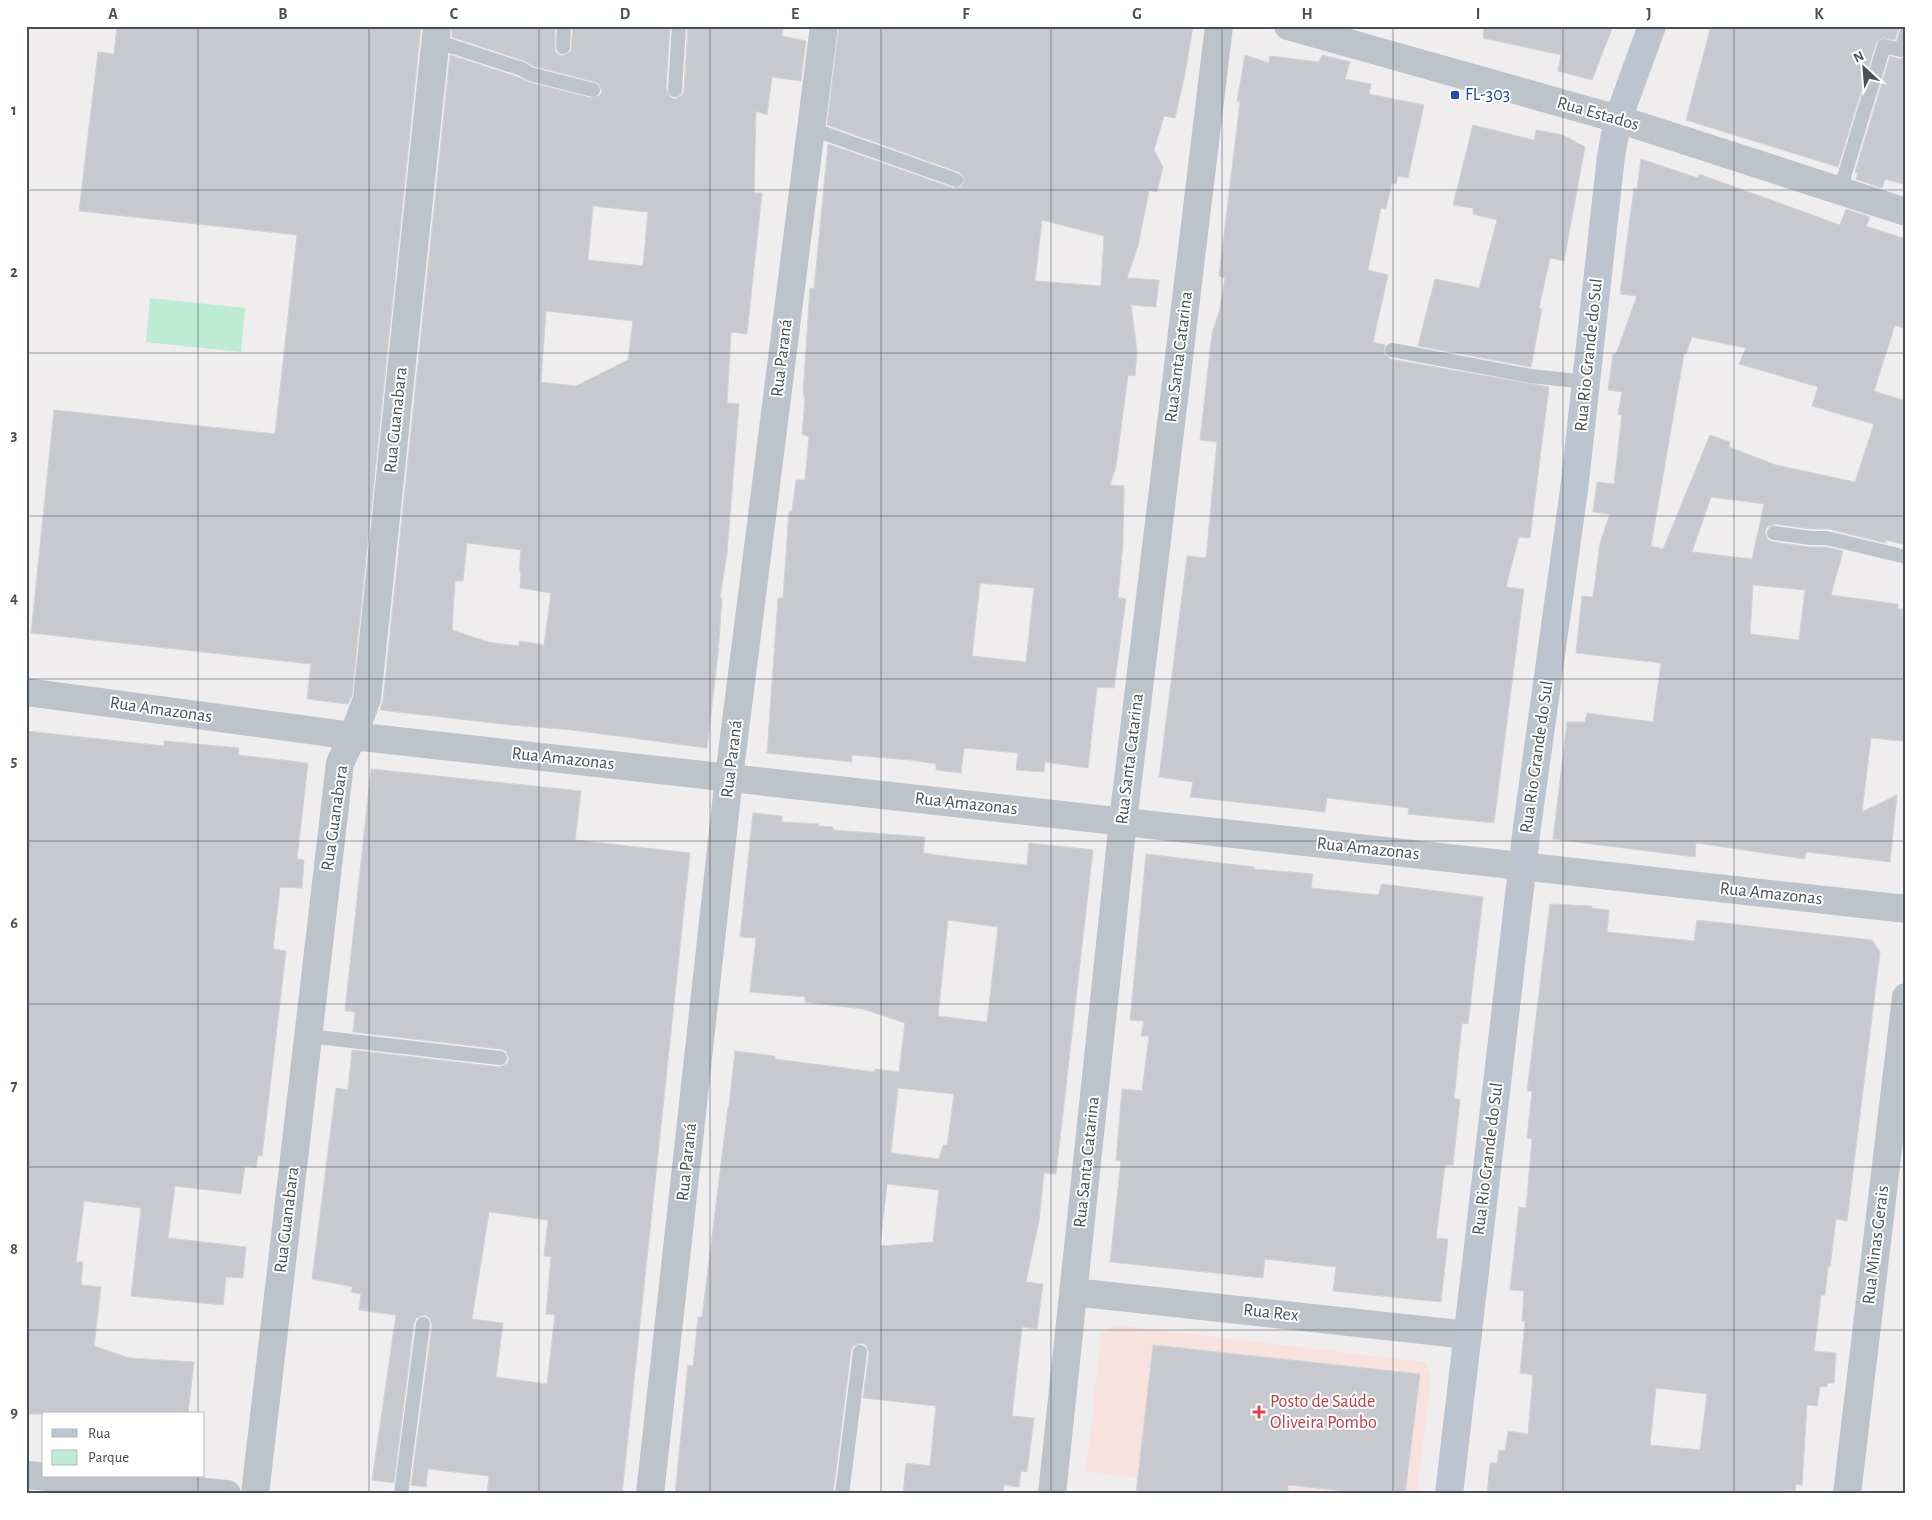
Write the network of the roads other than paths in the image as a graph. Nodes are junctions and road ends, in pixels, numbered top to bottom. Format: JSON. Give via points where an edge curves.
{"nodes":[{"id":1,"x":564,"y":26,"type":"edge"},
{"id":2,"x":679,"y":26,"type":"edge"},
{"id":3,"x":824,"y":26,"type":"edge"},
{"id":4,"x":1219,"y":26,"type":"edge"},
{"id":5,"x":1288,"y":26,"type":"edge"},
{"id":6,"x":1652,"y":26,"type":"edge"},
{"id":7,"x":436,"y":34,"type":"edge"},
{"id":8,"x":1906,"y":34,"type":"edge"},
{"id":9,"x":563,"y":47,"type":"dead end"},
{"id":10,"x":593,"y":90,"type":"dead end"},
{"id":11,"x":674,"y":90,"type":"dead end"},
{"id":12,"x":1618,"y":119,"type":"junction"},
{"id":13,"x":812,"y":129,"type":"junction"},
{"id":14,"x":956,"y":180,"type":"dead end"},
{"id":15,"x":1840,"y":190,"type":"junction"},
{"id":16,"x":1906,"y":212,"type":"edge"},
{"id":17,"x":1392,"y":350,"type":"dead end"},
{"id":18,"x":1586,"y":382,"type":"junction"},
{"id":19,"x":1774,"y":533,"type":"dead end"},
{"id":20,"x":1906,"y":557,"type":"edge"},
{"id":21,"x":26,"y":692,"type":"edge"},
{"id":22,"x":354,"y":736,"type":"junction"},
{"id":23,"x":729,"y":778,"type":"junction"},
{"id":24,"x":1123,"y":821,"type":"junction"},
{"id":25,"x":1522,"y":866,"type":"junction"},
{"id":26,"x":1906,"y":909,"type":"edge"},
{"id":27,"x":1906,"y":997,"type":"edge"},
{"id":28,"x":308,"y":1036,"type":"junction"},
{"id":29,"x":500,"y":1058,"type":"dead end"},
{"id":30,"x":1073,"y":1292,"type":"junction"},
{"id":31,"x":423,"y":1324,"type":"dead end"},
{"id":32,"x":1468,"y":1335,"type":"junction"},
{"id":33,"x":860,"y":1352,"type":"dead end"},
{"id":34,"x":26,"y":1475,"type":"edge"},
{"id":35,"x":42,"y":1477,"type":"edge"},
{"id":36,"x":58,"y":1478,"type":"edge"},
{"id":37,"x":227,"y":1494,"type":"edge"},
{"id":38,"x":255,"y":1494,"type":"edge"},
{"id":39,"x":402,"y":1494,"type":"edge"},
{"id":40,"x":650,"y":1494,"type":"edge"},
{"id":41,"x":842,"y":1494,"type":"edge"},
{"id":42,"x":1052,"y":1494,"type":"edge"},
{"id":43,"x":1449,"y":1494,"type":"edge"},
{"id":44,"x":1847,"y":1494,"type":"edge"}],
"edges":[{"from":1,"to":9,"type":"lane"},
{"from":2,"to":11,"type":"lane"},
{"from":3,"to":13,"type":"street","name":"Rua Paraná"},
{"from":4,"to":24,"type":"street","name":"Rua Santa Catarina"},
{"from":5,"to":12,"type":"street","name":"Rua Estados"},
{"from":6,"to":12,"type":"street","name":"Rua Rio Grande do Sul"},
{"from":7,"to":10,"type":"lane","via":[[530,74]]},
{"from":7,"to":22,"type":"street","name":"Rua Guanabara","via":[[367,699]]},
{"from":8,"to":15,"type":"lane","via":[[1901,50],[1884,46]]},
{"from":12,"to":15,"type":"street","name":"Rua Estados"},
{"from":12,"to":18,"type":"street","name":"Rua Rio Grande do Sul"},
{"from":13,"to":14,"type":"lane"},
{"from":13,"to":23,"type":"street","name":"Rua Paraná"},
{"from":15,"to":16,"type":"street","name":"Rua Estados"},
{"from":17,"to":18,"type":"lane","via":[[1531,376]]},
{"from":18,"to":25,"type":"street","name":"Rua Rio Grande do Sul","via":[[1573,500]]},
{"from":19,"to":20,"type":"lane","via":[[1828,538]]},
{"from":21,"to":22,"type":"street","name":"Rua Amazonas"},
{"from":22,"to":23,"type":"street","name":"Rua Amazonas"},
{"from":22,"to":28,"type":"street","name":"Rua Guanabara","via":[[340,763]]},
{"from":23,"to":24,"type":"street","name":"Rua Amazonas"},
{"from":23,"to":40,"type":"street","name":"Rua Paraná"},
{"from":24,"to":25,"type":"street","name":"Rua Amazonas"},
{"from":24,"to":30,"type":"street","name":"Rua Santa Catarina"},
{"from":25,"to":26,"type":"street","name":"Rua Amazonas"},
{"from":25,"to":32,"type":"street","name":"Rua Rio Grande do Sul"},
{"from":27,"to":44,"type":"street","name":"Rua Minas Gerais"},
{"from":28,"to":29,"type":"lane"},
{"from":28,"to":38,"type":"street","name":"Rua Guanabara"},
{"from":30,"to":32,"type":"street","name":"Rua Rex"},
{"from":30,"to":42,"type":"street","name":"Rua Santa Catarina"},
{"from":31,"to":39,"type":"lane"},
{"from":32,"to":43,"type":"street","name":"Rua Rio Grande do Sul"},
{"from":33,"to":41,"type":"lane"},
{"from":34,"to":35,"type":"street"},
{"from":36,"to":37,"type":"street"}]}
